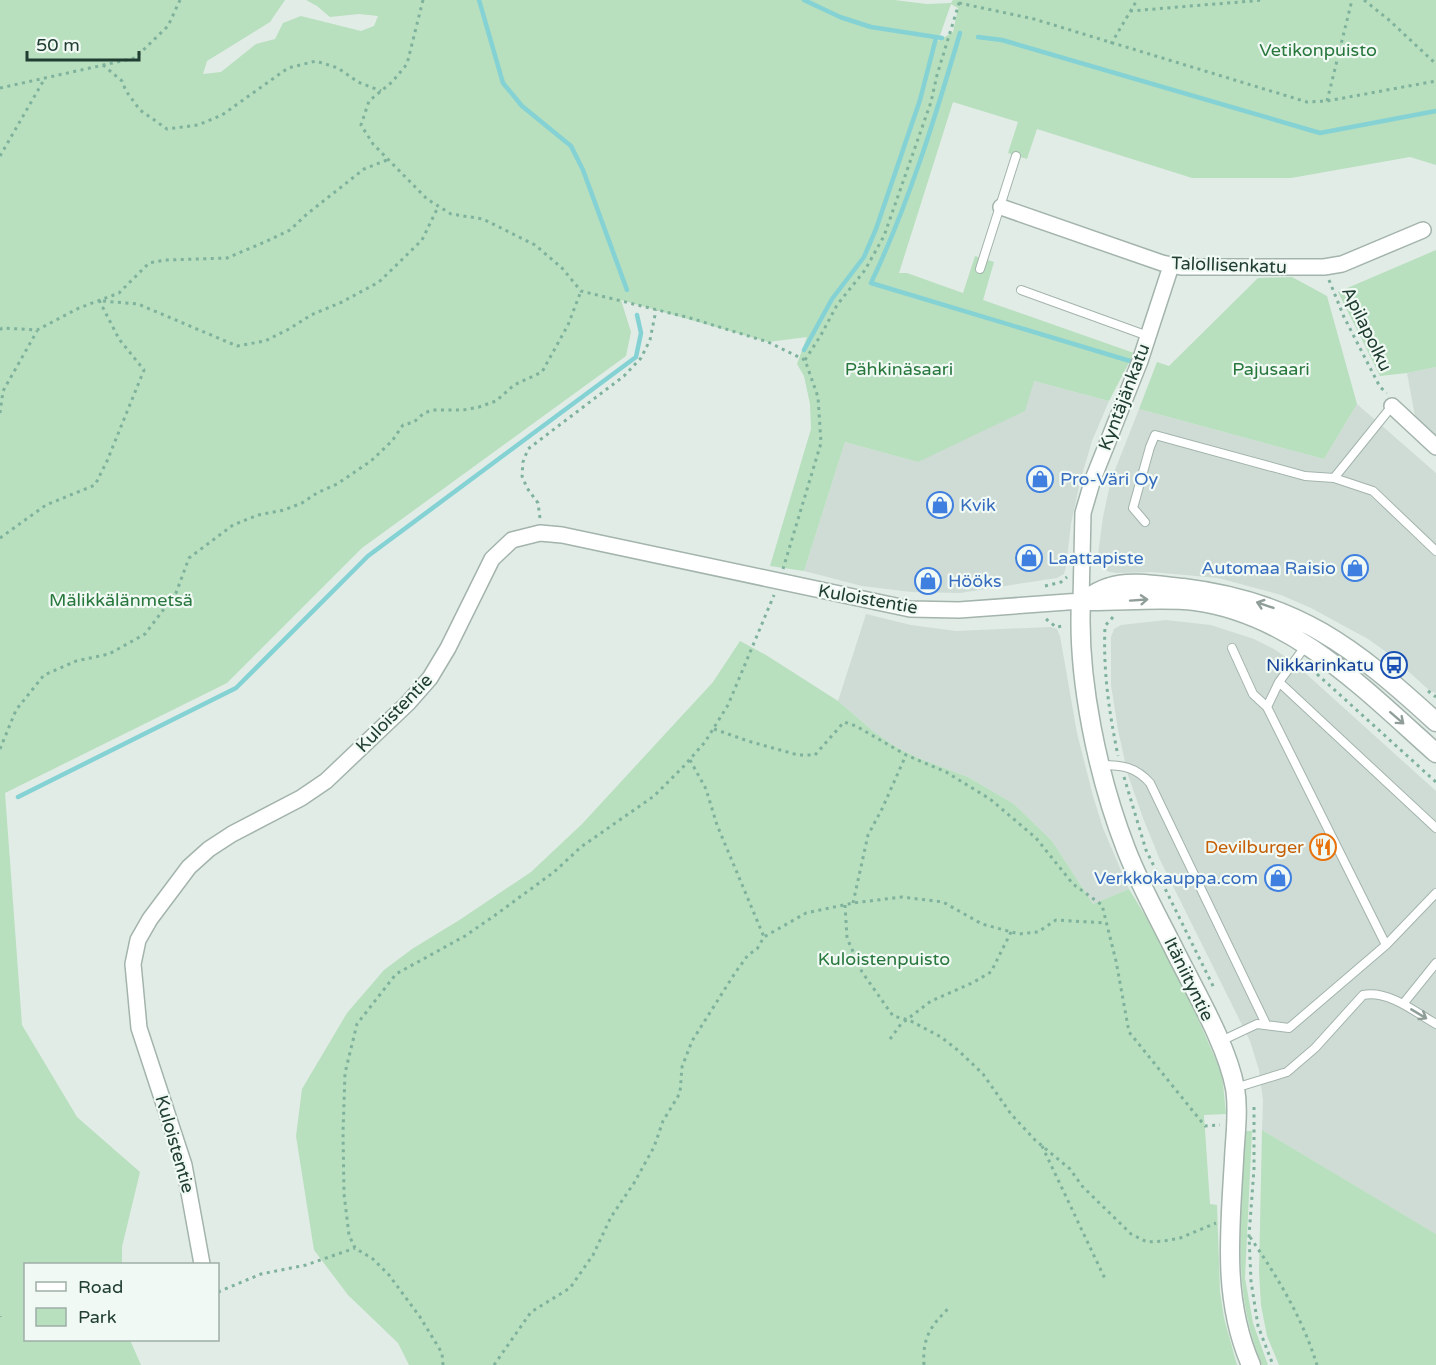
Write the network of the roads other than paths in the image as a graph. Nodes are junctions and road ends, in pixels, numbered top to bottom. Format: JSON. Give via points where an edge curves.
{"nodes":[{"id":1,"x":1016,"y":156,"type":"dead end"},
{"id":2,"x":1001,"y":207,"type":"junction"},
{"id":3,"x":1423,"y":230,"type":"dead end"},
{"id":4,"x":1171,"y":266,"type":"junction"},
{"id":5,"x":980,"y":269,"type":"dead end"},
{"id":6,"x":1021,"y":290,"type":"dead end"},
{"id":7,"x":1148,"y":336,"type":"junction"},
{"id":8,"x":1393,"y":402,"type":"joint"},
{"id":9,"x":1436,"y":447,"type":"edge"},
{"id":10,"x":1334,"y":478,"type":"junction"},
{"id":11,"x":1145,"y":522,"type":"dead end"},
{"id":12,"x":1436,"y":551,"type":"edge"},
{"id":13,"x":1081,"y":601,"type":"junction"},
{"id":14,"x":1318,"y":629,"type":"junction"},
{"id":15,"x":1306,"y":645,"type":"junction"},
{"id":16,"x":1232,"y":648,"type":"dead end"},
{"id":17,"x":1279,"y":682,"type":"junction"},
{"id":18,"x":1267,"y":707,"type":"junction"},
{"id":19,"x":1436,"y":722,"type":"edge"},
{"id":20,"x":1435,"y":748,"type":"edge"},
{"id":21,"x":1100,"y":765,"type":"junction"},
{"id":22,"x":1436,"y":828,"type":"edge"},
{"id":23,"x":1436,"y":893,"type":"edge"},
{"id":24,"x":1386,"y":945,"type":"junction"},
{"id":25,"x":1436,"y":963,"type":"edge"},
{"id":26,"x":1402,"y":1004,"type":"junction"},
{"id":27,"x":1266,"y":1024,"type":"junction"},
{"id":28,"x":1436,"y":1024,"type":"edge"},
{"id":29,"x":1219,"y":1041,"type":"junction"},
{"id":30,"x":1235,"y":1088,"type":"junction"},
{"id":31,"x":202,"y":1263,"type":"edge"},
{"id":32,"x":1251,"y":1365,"type":"edge"}],
"edges":[{"from":1,"to":2,"type":"lane"},
{"from":2,"to":4,"type":"street","name":"Talollisenkatu"},
{"from":2,"to":5,"type":"lane"},
{"from":3,"to":4,"type":"street","name":"Talollisenkatu","via":[[1342,264],[1324,267]]},
{"from":4,"to":7,"type":"street","name":"Kyntäjänkatu"},
{"from":6,"to":7,"type":"lane"},
{"from":7,"to":13,"type":"street","name":"Kyntäjänkatu","via":[[1102,452],[1083,513]]},
{"from":8,"to":9,"type":"street"},
{"from":8,"to":10,"type":"lane"},
{"from":10,"to":11,"type":"lane","via":[[1305,476],[1155,435],[1133,508]]},
{"from":10,"to":12,"type":"lane","via":[[1373,491]]},
{"from":14,"to":13,"type":"street","name":"Kuloistentie","one_way":true,"via":[[1251,601],[1179,588],[1110,586]]},
{"from":13,"to":15,"type":"street","name":"Kuloistentie","one_way":true,"via":[[1177,600],[1222,606],[1259,618]]},
{"from":13,"to":21,"type":"street","name":"Itäniityntie","via":[[1084,669]]},
{"from":13,"to":31,"type":"street","name":"Kuloistentie","via":[[959,610],[910,609],[562,535],[540,533],[512,540],[492,559],[442,658],[408,703],[326,781],[232,834],[189,867],[138,940],[133,964],[139,1028],[184,1166]]},
{"from":14,"to":15,"type":"lane"},
{"from":14,"to":19,"type":"street","name":"Kuloistentie","via":[[1386,677]]},
{"from":15,"to":17,"type":"lane"},
{"from":15,"to":20,"type":"street","name":"Kuloistentie","one_way":true},
{"from":16,"to":18,"type":"lane","via":[[1253,694]]},
{"from":17,"to":18,"type":"lane"},
{"from":17,"to":22,"type":"lane"},
{"from":18,"to":24,"type":"lane"},
{"from":21,"to":27,"type":"lane","via":[[1132,768],[1150,783]]},
{"from":21,"to":29,"type":"street","name":"Itäniityntie","via":[[1127,851]]},
{"from":23,"to":24,"type":"lane"},
{"from":24,"to":27,"type":"lane","via":[[1289,1028]]},
{"from":25,"to":26,"type":"lane"},
{"from":26,"to":28,"type":"lane","one_way":true},
{"from":26,"to":30,"type":"lane","via":[[1377,994],[1363,995],[1315,1048],[1287,1072]]},
{"from":27,"to":29,"type":"lane","via":[[1257,1024]]},
{"from":29,"to":30,"type":"street","name":"Itäniityntie"},
{"from":30,"to":32,"type":"street","name":"Itäniityntie","via":[[1231,1287],[1242,1345]]}]}
